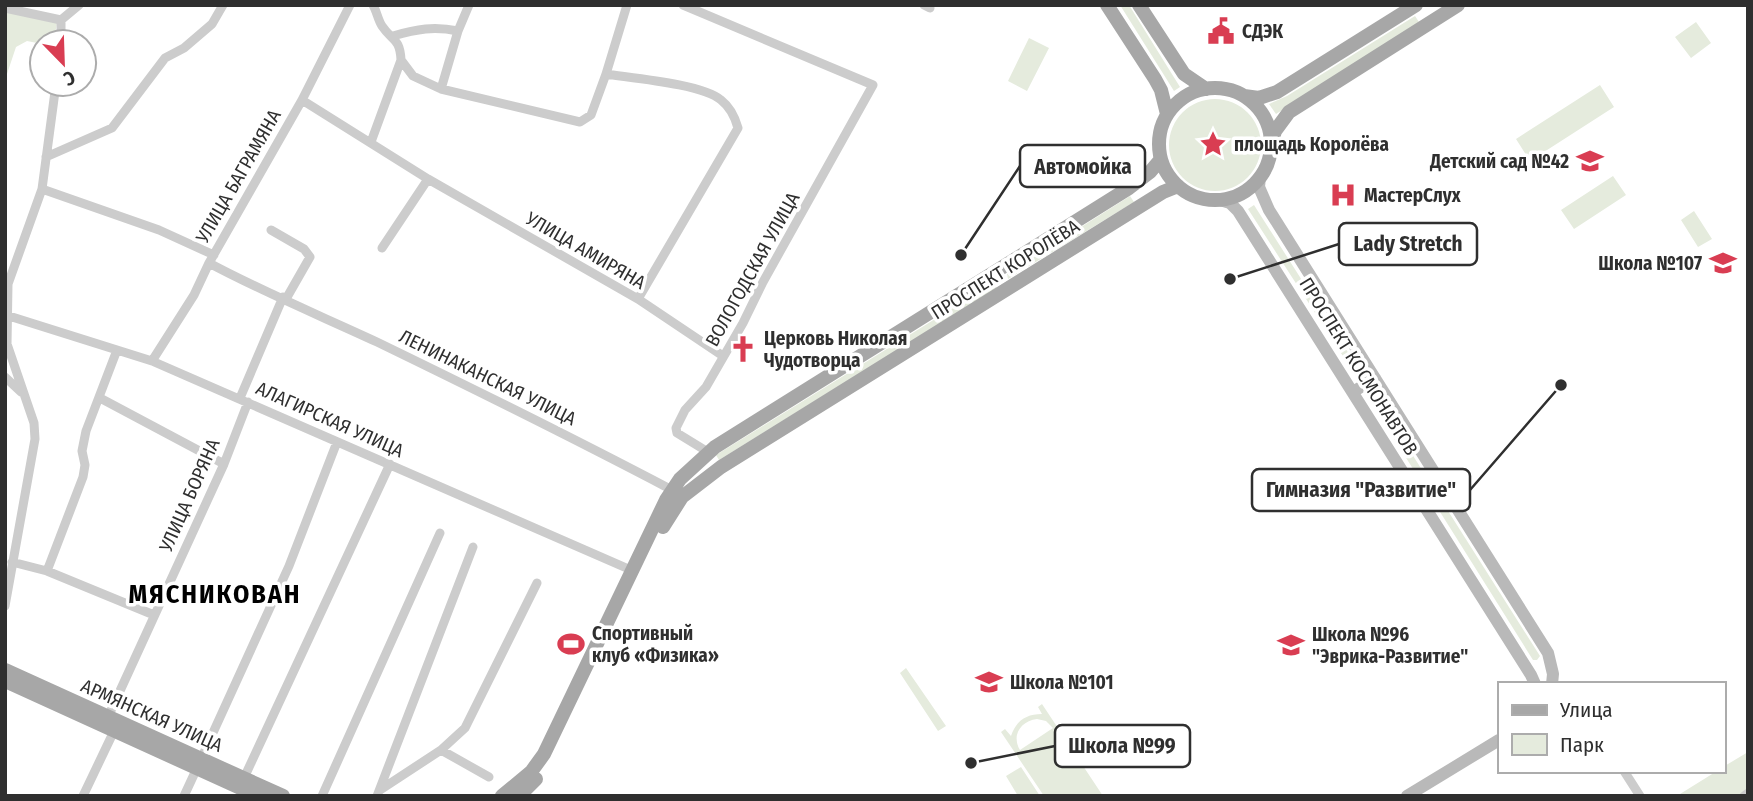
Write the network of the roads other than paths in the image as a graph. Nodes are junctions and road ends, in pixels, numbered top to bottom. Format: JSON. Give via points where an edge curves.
{"nodes":[{"id":1,"x":79,"y":5,"type":"edge"},
{"id":2,"x":223,"y":5,"type":"edge"},
{"id":3,"x":350,"y":5,"type":"edge"},
{"id":4,"x":373,"y":5,"type":"edge"},
{"id":5,"x":469,"y":5,"type":"edge"},
{"id":6,"x":626,"y":5,"type":"edge"},
{"id":7,"x":683,"y":5,"type":"edge"},
{"id":8,"x":1107,"y":5,"type":"edge"},
{"id":9,"x":1139,"y":5,"type":"edge"},
{"id":10,"x":1418,"y":5,"type":"edge"},
{"id":11,"x":1458,"y":5,"type":"edge"},
{"id":12,"x":5,"y":8,"type":"edge"},
{"id":13,"x":61,"y":20,"type":"junction"},
{"id":14,"x":1432,"y":21,"type":"junction"},
{"id":15,"x":61,"y":28,"type":"edge"},
{"id":16,"x":458,"y":31,"type":"junction"},
{"id":17,"x":393,"y":36,"type":"junction"},
{"id":18,"x":401,"y":60,"type":"junction"},
{"id":19,"x":607,"y":74,"type":"junction"},
{"id":20,"x":441,"y":89,"type":"junction"},
{"id":21,"x":1206,"y":89,"type":"junction"},
{"id":22,"x":1244,"y":96,"type":"junction"},
{"id":23,"x":54,"y":98,"type":"edge"},
{"id":24,"x":302,"y":100,"type":"junction"},
{"id":25,"x":1167,"y":114,"type":"junction"},
{"id":26,"x":372,"y":142,"type":"junction"},
{"id":27,"x":1270,"y":146,"type":"junction"},
{"id":28,"x":46,"y":157,"type":"junction"},
{"id":29,"x":1161,"y":159,"type":"junction"},
{"id":30,"x":1260,"y":177,"type":"junction"},
{"id":31,"x":428,"y":179,"type":"junction"},
{"id":32,"x":1178,"y":186,"type":"junction"},
{"id":33,"x":42,"y":188,"type":"junction"},
{"id":34,"x":1220,"y":200,"type":"junction"},
{"id":35,"x":271,"y":230,"type":"dead end"},
{"id":36,"x":382,"y":248,"type":"dead end"},
{"id":37,"x":211,"y":259,"type":"junction"},
{"id":38,"x":989,"y":276,"type":"junction"},
{"id":39,"x":7,"y":284,"type":"edge"},
{"id":40,"x":1002,"y":295,"type":"junction"},
{"id":41,"x":285,"y":298,"type":"junction"},
{"id":42,"x":638,"y":299,"type":"junction"},
{"id":43,"x":9,"y":316,"type":"junction"},
{"id":44,"x":117,"y":350,"type":"junction"},
{"id":45,"x":723,"y":356,"type":"junction"},
{"id":46,"x":152,"y":361,"type":"junction"},
{"id":47,"x":5,"y":377,"type":"edge"},
{"id":48,"x":1376,"y":378,"type":"junction"},
{"id":49,"x":1353,"y":392,"type":"junction"},
{"id":50,"x":22,"y":393,"type":"junction"},
{"id":51,"x":100,"y":398,"type":"junction"},
{"id":52,"x":244,"y":400,"type":"junction"},
{"id":53,"x":337,"y":442,"type":"junction"},
{"id":54,"x":708,"y":452,"type":"junction"},
{"id":55,"x":224,"y":464,"type":"junction"},
{"id":56,"x":390,"y":464,"type":"junction"},
{"id":57,"x":721,"y":467,"type":"junction"},
{"id":58,"x":672,"y":490,"type":"junction"},
{"id":59,"x":440,"y":533,"type":"dead end"},
{"id":60,"x":473,"y":547,"type":"dead end"},
{"id":61,"x":12,"y":562,"type":"junction"},
{"id":62,"x":631,"y":570,"type":"junction"},
{"id":63,"x":47,"y":571,"type":"junction"},
{"id":64,"x":537,"y":583,"type":"dead end"},
{"id":65,"x":5,"y":606,"type":"edge"},
{"id":66,"x":154,"y":615,"type":"junction"},
{"id":67,"x":1548,"y":653,"type":"junction"},
{"id":68,"x":1526,"y":667,"type":"junction"},
{"id":69,"x":5,"y":670,"type":"edge"},
{"id":70,"x":5,"y":681,"type":"edge"},
{"id":71,"x":1534,"y":682,"type":"edge"},
{"id":72,"x":1552,"y":682,"type":"edge"},
{"id":73,"x":108,"y":717,"type":"junction"},
{"id":74,"x":114,"y":731,"type":"junction"},
{"id":75,"x":1498,"y":741,"type":"edge"},
{"id":76,"x":441,"y":750,"type":"junction"},
{"id":77,"x":199,"y":764,"type":"junction"},
{"id":78,"x":1625,"y":773,"type":"edge"},
{"id":79,"x":489,"y":777,"type":"dead end"},
{"id":80,"x":240,"y":787,"type":"edge"},
{"id":81,"x":378,"y":793,"type":"edge"},
{"id":82,"x":83,"y":796,"type":"edge"},
{"id":83,"x":184,"y":796,"type":"edge"},
{"id":84,"x":258,"y":796,"type":"edge"},
{"id":85,"x":283,"y":796,"type":"edge"},
{"id":86,"x":321,"y":796,"type":"edge"},
{"id":87,"x":502,"y":796,"type":"edge"},
{"id":88,"x":519,"y":796,"type":"edge"},
{"id":89,"x":1406,"y":796,"type":"edge"},
{"id":90,"x":1640,"y":796,"type":"edge"}],
"edges":[{"from":1,"to":13,"type":"street"},
{"from":2,"to":28,"type":"street","via":[[212,24],[165,58],[112,128]]},
{"from":3,"to":24,"type":"street","name":"УЛИЦА БАГРАМЯНА"},
{"from":4,"to":17,"type":"street","via":[[382,28]]},
{"from":5,"to":16,"type":"street"},
{"from":6,"to":19,"type":"street"},
{"from":7,"to":45,"type":"street","name":"ВОЛОГОДСКАЯ УЛИЦА","via":[[873,86]]},
{"from":8,"to":25,"type":"main road","via":[[1155,80]]},
{"from":9,"to":21,"type":"main road","via":[[1184,74]]},
{"from":10,"to":14,"type":"main road","via":[[1423,20]]},
{"from":10,"to":22,"type":"main road","via":[[1277,92],[1259,98]]},
{"from":11,"to":14,"type":"main road"},
{"from":12,"to":13,"type":"street"},
{"from":13,"to":15,"type":"street"},
{"from":14,"to":27,"type":"main road","via":[[1289,112]]},
{"from":16,"to":17,"type":"street","via":[[438,27]]},
{"from":16,"to":20,"type":"street"},
{"from":17,"to":18,"type":"street"},
{"from":18,"to":20,"type":"street","via":[[413,76]]},
{"from":18,"to":26,"type":"street"},
{"from":19,"to":20,"type":"street","via":[[591,115],[580,122]]},
{"from":19,"to":42,"type":"street","via":[[700,90],[720,99],[735,116],[738,128]]},
{"from":21,"to":22,"type":"main road"},
{"from":21,"to":25,"type":"main road","via":[[1183,98]]},
{"from":22,"to":27,"type":"main road","via":[[1262,114]]},
{"from":23,"to":28,"type":"street"},
{"from":24,"to":26,"type":"street","name":"УЛИЦА АМИРЯНА"},
{"from":24,"to":37,"type":"street","name":"УЛИЦА БАГРАМЯНА"},
{"from":25,"to":29,"type":"main road","via":[[1160,130]]},
{"from":26,"to":31,"type":"street","name":"УЛИЦА АМИРЯНА"},
{"from":27,"to":30,"type":"main road"},
{"from":28,"to":33,"type":"street"},
{"from":29,"to":32,"type":"main road"},
{"from":29,"to":38,"type":"main road","name":"ПРОСПЕКТ КОРОЛЁВА","via":[[1129,188]]},
{"from":30,"to":34,"type":"main road","via":[[1248,189]]},
{"from":30,"to":48,"type":"main road","name":"ПРОСПЕКТ КОСМОНАВТОВ","via":[[1263,199]]},
{"from":31,"to":36,"type":"street"},
{"from":31,"to":42,"type":"street","name":"УЛИЦА АМИРЯНА"},
{"from":32,"to":34,"type":"main road","via":[[1195,196]]},
{"from":32,"to":40,"type":"main road","name":"ПРОСПЕКТ КОРОЛЁВА"},
{"from":33,"to":37,"type":"street","name":"ЛЕНИНАКАНСКАЯ УЛИЦА","via":[[159,230]]},
{"from":33,"to":39,"type":"street"},
{"from":34,"to":49,"type":"main road","name":"ПРОСПЕКТ КОСМОНАВТОВ","via":[[1238,211]]},
{"from":35,"to":41,"type":"street","via":[[310,257]]},
{"from":37,"to":41,"type":"street","name":"ЛЕНИНАКАНСКАЯ УЛИЦА","via":[[244,282]]},
{"from":37,"to":46,"type":"street","name":"УЛИЦА БАГРАМЯНА"},
{"from":38,"to":40,"type":"main road","via":[[1000,279]]},
{"from":38,"to":54,"type":"main road","name":"ПРОСПЕКТ КОРОЛЁВА"},
{"from":39,"to":43,"type":"street"},
{"from":40,"to":57,"type":"main road","name":"ПРОСПЕКТ КОРОЛЁВА"},
{"from":41,"to":52,"type":"street","name":"УЛИЦА БОРЯНА"},
{"from":41,"to":58,"type":"street","name":"ЛЕНИНАКАНСКАЯ УЛИЦА","via":[[520,410]]},
{"from":42,"to":45,"type":"street","name":"УЛИЦА АМИРЯНА"},
{"from":43,"to":44,"type":"street","name":"АЛАГИРСКАЯ УЛИЦА"},
{"from":43,"to":50,"type":"street","via":[[7,344]]},
{"from":44,"to":46,"type":"street","name":"АЛАГИРСКАЯ УЛИЦА"},
{"from":44,"to":51,"type":"street"},
{"from":45,"to":54,"type":"street","name":"ВОЛОГОДСКАЯ УЛИЦА","via":[[676,428]]},
{"from":46,"to":52,"type":"street","name":"АЛАГИРСКАЯ УЛИЦА"},
{"from":47,"to":50,"type":"street"},
{"from":48,"to":49,"type":"main road"},
{"from":48,"to":67,"type":"main road","name":"ПРОСПЕКТ КОСМОНАВТОВ"},
{"from":49,"to":68,"type":"main road","name":"ПРОСПЕКТ КОСМОНАВТОВ"},
{"from":50,"to":61,"type":"street","via":[[35,439]]},
{"from":51,"to":55,"type":"street"},
{"from":51,"to":63,"type":"street","via":[[86,431],[83,477]]},
{"from":52,"to":53,"type":"street","name":"АЛАГИРСКАЯ УЛИЦА"},
{"from":52,"to":55,"type":"street","name":"УЛИЦА БОРЯНА"},
{"from":53,"to":56,"type":"street","name":"АЛАГИРСКАЯ УЛИЦА"},
{"from":53,"to":77,"type":"street","via":[[289,566]]},
{"from":54,"to":57,"type":"main road"},
{"from":54,"to":58,"type":"main road","name":"ПРОСПЕКТ КОРОЛЁВА"},
{"from":55,"to":66,"type":"street","name":"УЛИЦА БОРЯНА"},
{"from":56,"to":62,"type":"street","name":"АЛАГИРСКАЯ УЛИЦА"},
{"from":56,"to":80,"type":"street"},
{"from":57,"to":88,"type":"main road","name":"ПРОСПЕКТ КОРОЛЁВА","via":[[682,497],[670,514],[565,735],[538,778]]},
{"from":58,"to":62,"type":"main road","name":"ПРОСПЕКТ КОРОЛЁВА"},
{"from":59,"to":86,"type":"street"},
{"from":60,"to":81,"type":"street"},
{"from":61,"to":63,"type":"street"},
{"from":61,"to":65,"type":"street"},
{"from":62,"to":87,"type":"main road","name":"ПРОСПЕКТ КОРОЛЁВА","via":[[544,754],[531,772]]},
{"from":63,"to":66,"type":"street"},
{"from":64,"to":76,"type":"street","via":[[465,728]]},
{"from":66,"to":73,"type":"street","name":"УЛИЦА БОРЯНА"},
{"from":67,"to":68,"type":"main road","via":[[1540,665]]},
{"from":67,"to":72,"type":"main road","name":"ПРОСПЕКТ КОСМОНАВТОВ"},
{"from":68,"to":71,"type":"main road","name":"ПРОСПЕКТ КОСМОНАВТОВ"},
{"from":69,"to":73,"type":"main road","name":"АРМЯНСКАЯ УЛИЦА"},
{"from":70,"to":74,"type":"main road","name":"АРМЯНСКАЯ УЛИЦА"},
{"from":73,"to":77,"type":"main road","name":"АРМЯНСКАЯ УЛИЦА"},
{"from":74,"to":77,"type":"main road","name":"АРМЯНСКАЯ УЛИЦА"},
{"from":74,"to":82,"type":"street"},
{"from":75,"to":89,"type":"main road"},
{"from":76,"to":79,"type":"street"},
{"from":76,"to":81,"type":"street"},
{"from":77,"to":80,"type":"main road","name":"АРМЯНСКАЯ УЛИЦА"},
{"from":77,"to":83,"type":"street"},
{"from":78,"to":90,"type":"street"},
{"from":80,"to":84,"type":"main road","name":"АРМЯНСКАЯ УЛИЦА"},
{"from":80,"to":85,"type":"main road","name":"АРМЯНСКАЯ УЛИЦА"}]}
